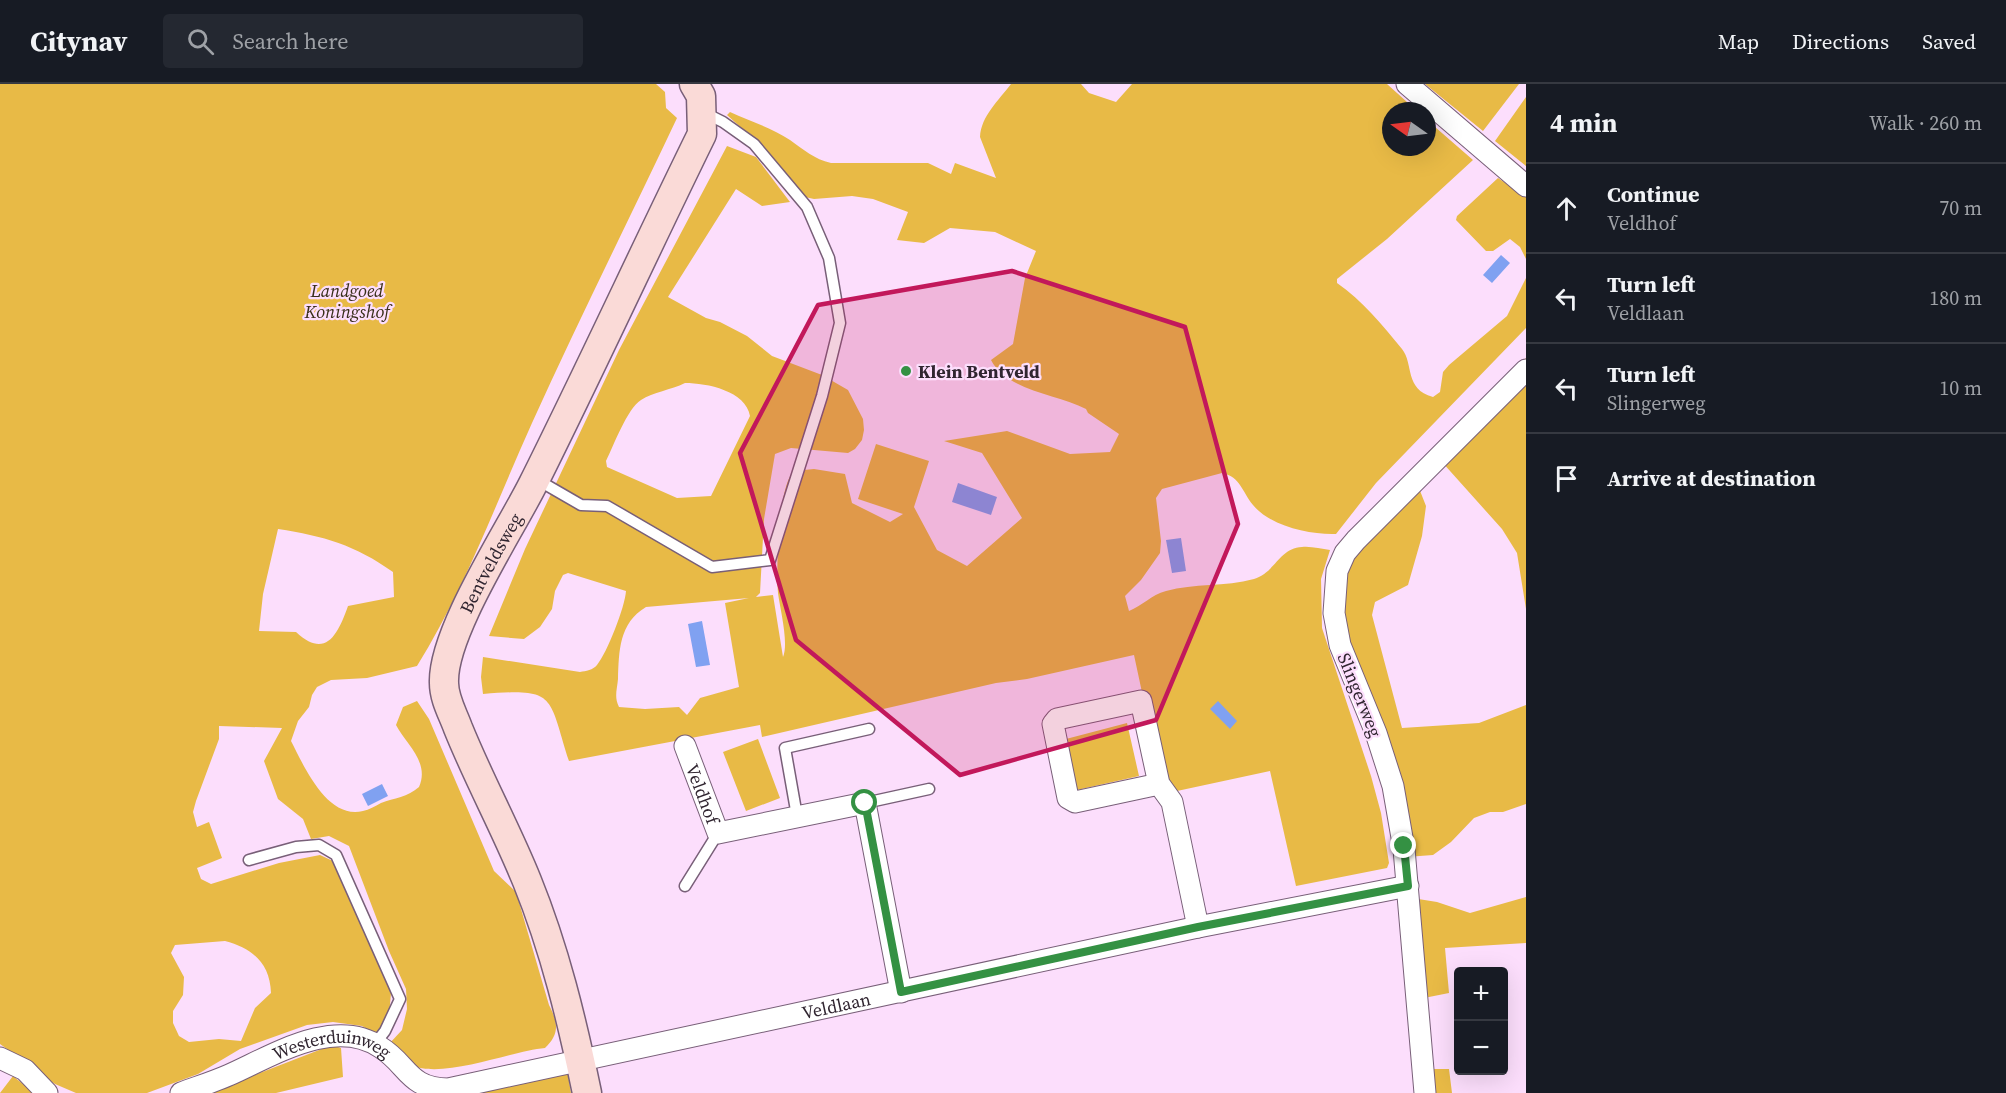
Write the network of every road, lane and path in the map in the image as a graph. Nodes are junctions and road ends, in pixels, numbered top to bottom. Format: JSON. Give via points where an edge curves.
{"nodes":[{"id":1,"x":1407,"y":84,"type":"edge"},
{"id":2,"x":702,"y":94,"type":"edge"},
{"id":3,"x":1526,"y":186,"type":"edge"},
{"id":4,"x":1526,"y":370,"type":"edge"},
{"id":5,"x":536,"y":478,"type":"junction"},
{"id":6,"x":869,"y":729,"type":"dead end"},
{"id":7,"x":685,"y":746,"type":"dead end"},
{"id":8,"x":1159,"y":784,"type":"junction"},
{"id":9,"x":929,"y":789,"type":"dead end"},
{"id":10,"x":865,"y":803,"type":"junction"},
{"id":11,"x":797,"y":816,"type":"junction"},
{"id":12,"x":718,"y":833,"type":"junction"},
{"id":13,"x":249,"y":860,"type":"dead end"},
{"id":14,"x":685,"y":886,"type":"dead end"},
{"id":15,"x":1408,"y":886,"type":"junction"},
{"id":16,"x":1198,"y":927,"type":"junction"},
{"id":17,"x":901,"y":992,"type":"junction"},
{"id":18,"x":375,"y":1044,"type":"junction"},
{"id":19,"x":0,"y":1058,"type":"edge"},
{"id":20,"x":580,"y":1060,"type":"junction"},
{"id":21,"x":47,"y":1093,"type":"edge"},
{"id":22,"x":181,"y":1093,"type":"edge"},
{"id":23,"x":587,"y":1093,"type":"edge"},
{"id":24,"x":1425,"y":1093,"type":"edge"}],
"edges":[{"from":1,"to":3,"type":"street"},
{"from":2,"to":5,"type":"street","name":"Bentveldsweg","via":[[702,134]]},
{"from":2,"to":5,"type":"lane","via":[[723,122],[754,144],[807,207],[829,258],[840,323],[822,396],[770,560],[712,567],[607,506],[580,505]]},
{"from":4,"to":15,"type":"street","name":"Slingerweg","via":[[1356,540],[1337,571],[1334,613],[1340,645],[1393,786]]},
{"from":5,"to":20,"type":"street","name":"Bentveldsweg","via":[[465,612],[447,657],[444,685],[548,938]]},
{"from":6,"to":11,"type":"lane","via":[[785,748]]},
{"from":7,"to":12,"type":"street","name":"Veldhof"},
{"from":8,"to":8,"type":"street","via":[[1141,701],[1057,719],[1053,724],[1068,798],[1075,802]]},
{"from":8,"to":16,"type":"street","via":[[1172,802]]},
{"from":9,"to":10,"type":"lane","name":"Veldhof"},
{"from":10,"to":11,"type":"street","name":"Veldhof"},
{"from":10,"to":17,"type":"street"},
{"from":11,"to":12,"type":"street","name":"Veldhof"},
{"from":12,"to":14,"type":"lane"},
{"from":13,"to":18,"type":"lane","via":[[319,845],[336,855],[400,999]]},
{"from":15,"to":16,"type":"street","name":"Veldlaan"},
{"from":15,"to":24,"type":"street","name":"Slingerweg"},
{"from":16,"to":17,"type":"street","name":"Veldlaan"},
{"from":17,"to":20,"type":"street","name":"Veldlaan"},
{"from":18,"to":20,"type":"street","name":"Westerduinweg","via":[[413,1080],[437,1089]]},
{"from":18,"to":22,"type":"street","name":"Westerduinweg","via":[[354,1036],[322,1037]]},
{"from":19,"to":21,"type":"street","via":[[25,1070]]},
{"from":20,"to":23,"type":"street","name":"Bentveldsweg"}]}
